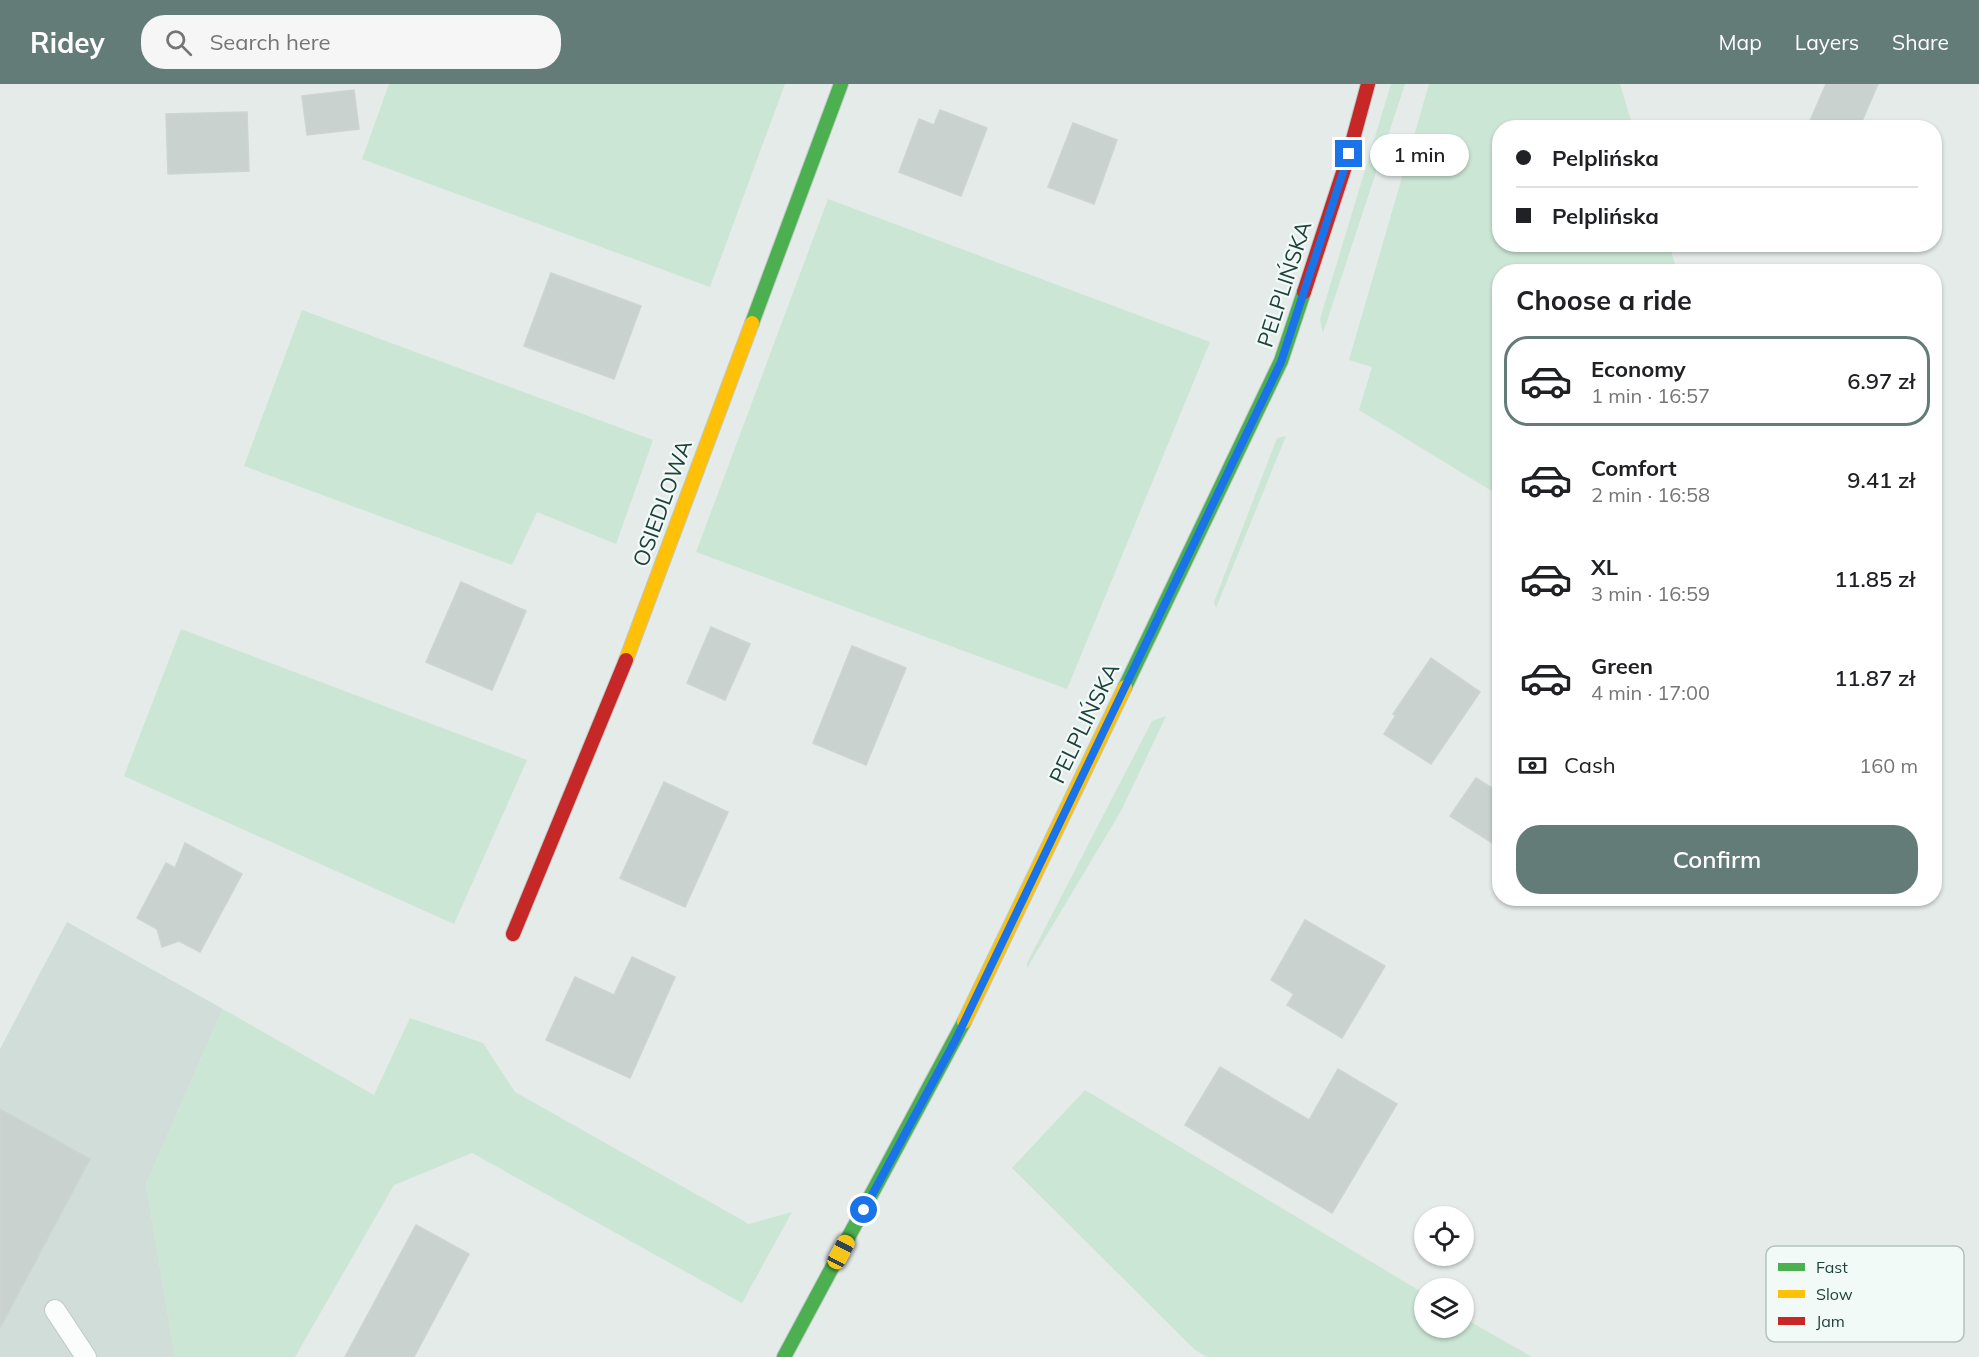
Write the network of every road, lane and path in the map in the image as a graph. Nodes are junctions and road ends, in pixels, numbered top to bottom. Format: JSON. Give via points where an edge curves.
{"nodes":[{"id":1,"x":841,"y":84,"type":"edge"},
{"id":2,"x":1368,"y":84,"type":"edge"},
{"id":3,"x":513,"y":934,"type":"dead end"},
{"id":4,"x":55,"y":1310,"type":"dead end"},
{"id":5,"x":86,"y":1357,"type":"edge"},
{"id":6,"x":784,"y":1357,"type":"edge"}],
"edges":[{"from":1,"to":3,"type":"main road","name":"OSIEDLOWA","via":[[639,628]]},
{"from":2,"to":6,"type":"main road","name":"PELPLIŃSKA","via":[[1281,362],[955,1041]]},
{"from":4,"to":5,"type":"lane"}]}
